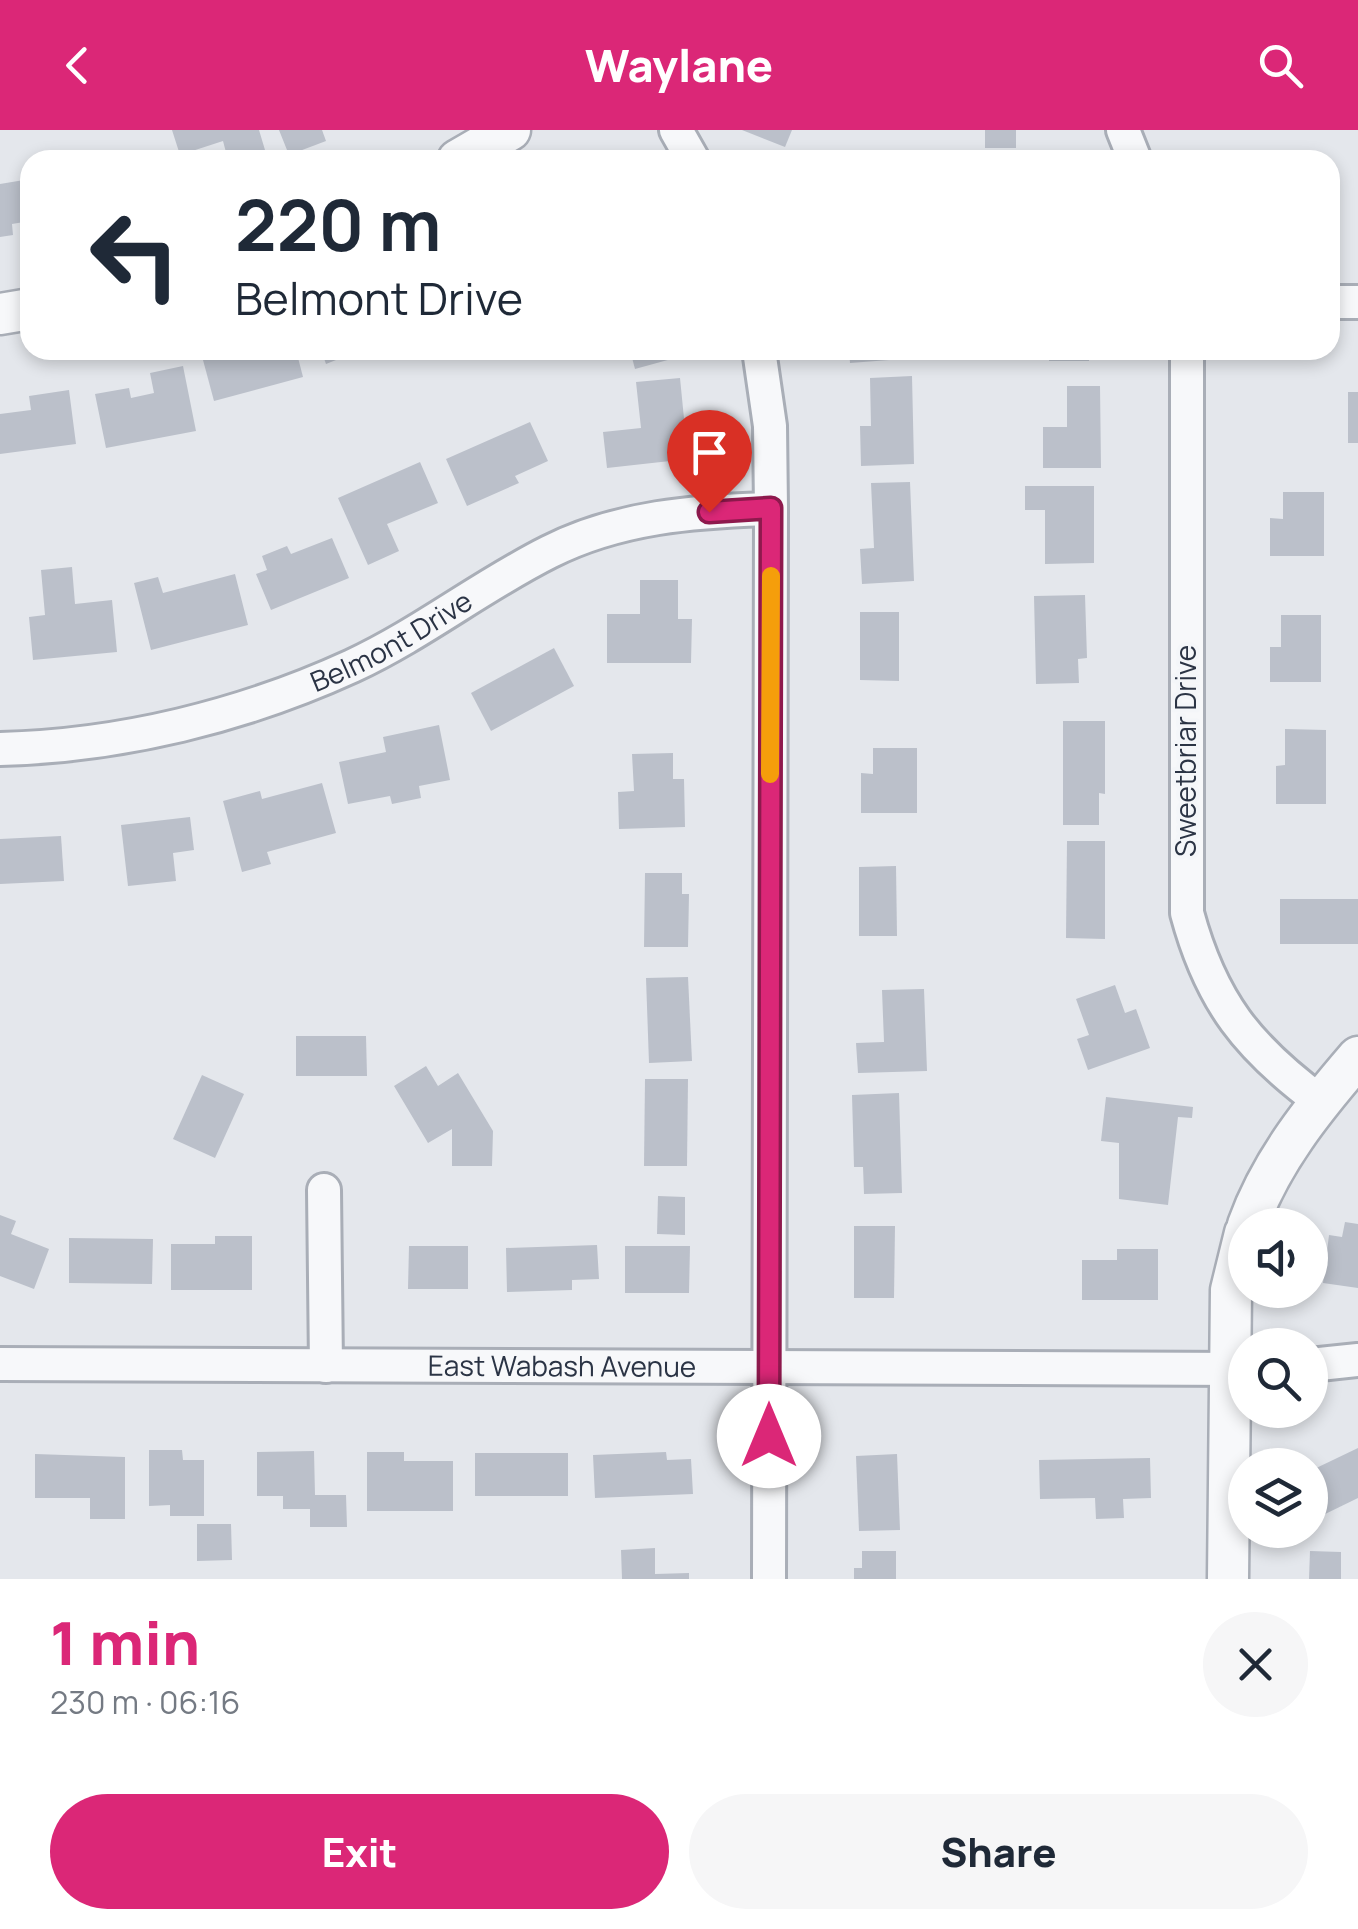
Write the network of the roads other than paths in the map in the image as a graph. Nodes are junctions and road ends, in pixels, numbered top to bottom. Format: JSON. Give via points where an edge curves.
{"nodes":[{"id":1,"x":510,"y":130,"type":"edge"},
{"id":2,"x":475,"y":150,"type":"edge"},
{"id":3,"x":760,"y":360,"type":"edge"},
{"id":4,"x":1187,"y":360,"type":"edge"},
{"id":5,"x":771,"y":508,"type":"junction"},
{"id":6,"x":0,"y":749,"type":"edge"},
{"id":7,"x":1358,"y":1056,"type":"edge"},
{"id":8,"x":1321,"y":1102,"type":"junction"},
{"id":9,"x":324,"y":1190,"type":"dead end"},
{"id":10,"x":1254,"y":1208,"type":"edge"},
{"id":11,"x":1358,"y":1360,"type":"edge"},
{"id":12,"x":1328,"y":1363,"type":"edge"},
{"id":13,"x":0,"y":1364,"type":"edge"},
{"id":14,"x":326,"y":1366,"type":"junction"},
{"id":15,"x":770,"y":1366,"type":"junction"},
{"id":16,"x":1228,"y":1369,"type":"edge"},
{"id":17,"x":1234,"y":1428,"type":"edge"},
{"id":18,"x":769,"y":1579,"type":"edge"},
{"id":19,"x":1228,"y":1579,"type":"edge"}],
"edges":[{"from":1,"to":2,"type":"street"},
{"from":3,"to":5,"type":"street"},
{"from":4,"to":8,"type":"street","name":"Sweetbriar Drive","via":[[1187,914],[1210,986],[1232,1022]]},
{"from":5,"to":6,"type":"street","name":"Belmont Drive","via":[[607,529],[550,552],[352,666],[217,716],[126,736]]},
{"from":5,"to":15,"type":"street"},
{"from":7,"to":8,"type":"street"},
{"from":8,"to":10,"type":"street"},
{"from":9,"to":14,"type":"street"},
{"from":11,"to":12,"type":"street"},
{"from":13,"to":14,"type":"street","name":"East Wabash Avenue"},
{"from":14,"to":15,"type":"street","name":"East Wabash Avenue"},
{"from":15,"to":16,"type":"street","name":"East Wabash Avenue"},
{"from":15,"to":18,"type":"street"},
{"from":17,"to":19,"type":"street"}]}
